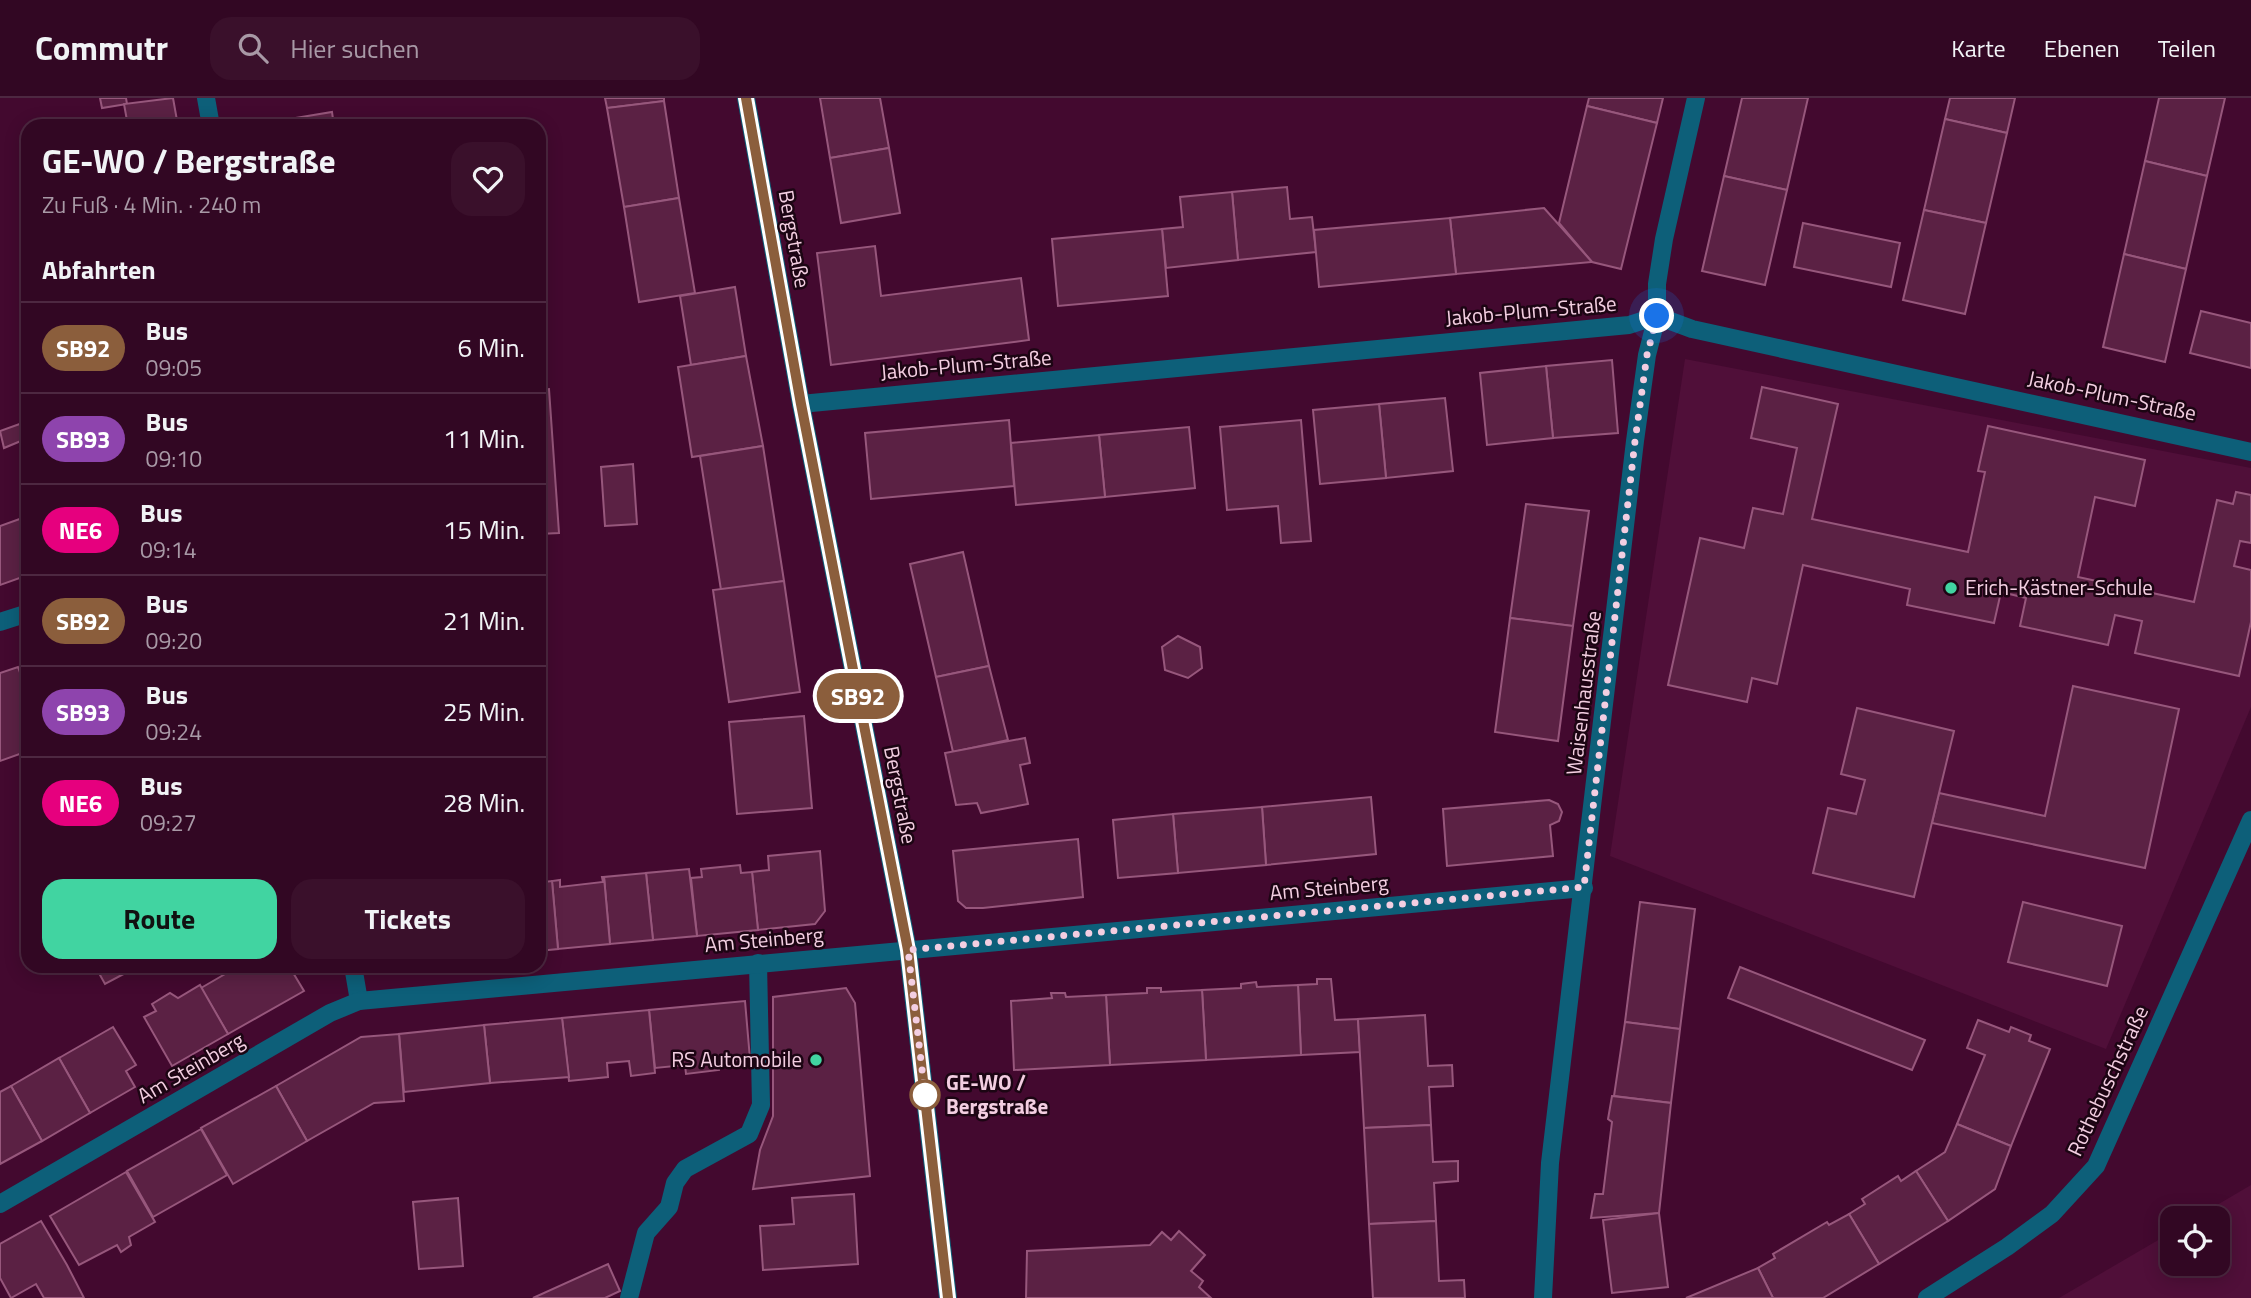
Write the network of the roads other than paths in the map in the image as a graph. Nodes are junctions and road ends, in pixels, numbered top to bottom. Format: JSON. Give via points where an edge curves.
{"nodes":[{"id":1,"x":206,"y":98,"type":"edge"},
{"id":2,"x":746,"y":98,"type":"edge"},
{"id":3,"x":1696,"y":98,"type":"edge"},
{"id":4,"x":210,"y":119,"type":"edge"},
{"id":5,"x":1657,"y":316,"type":"junction"},
{"id":6,"x":801,"y":404,"type":"junction"},
{"id":7,"x":2251,"y":452,"type":"edge"},
{"id":8,"x":21,"y":614,"type":"edge"},
{"id":9,"x":0,"y":622,"type":"edge"},
{"id":10,"x":2251,"y":820,"type":"edge"},
{"id":11,"x":1584,"y":887,"type":"junction"},
{"id":12,"x":908,"y":950,"type":"junction"},
{"id":13,"x":758,"y":963,"type":"junction"},
{"id":14,"x":354,"y":973,"type":"edge"},
{"id":15,"x":359,"y":1001,"type":"junction"},
{"id":16,"x":0,"y":1203,"type":"edge"},
{"id":17,"x":629,"y":1298,"type":"edge"},
{"id":18,"x":948,"y":1298,"type":"edge"},
{"id":19,"x":1544,"y":1298,"type":"edge"},
{"id":20,"x":1927,"y":1298,"type":"edge"}],
"edges":[{"from":1,"to":4,"type":"street"},
{"from":2,"to":6,"type":"street","name":"Bergstraße"},
{"from":3,"to":5,"type":"street","name":"Waisenhausstraße","via":[[1664,239]]},
{"from":5,"to":6,"type":"street","name":"Jakob-Plum-Straße","via":[[1629,325]]},
{"from":5,"to":7,"type":"street","name":"Jakob-Plum-Straße","via":[[1692,329]]},
{"from":5,"to":11,"type":"street","name":"Waisenhausstraße","via":[[1635,441]]},
{"from":6,"to":12,"type":"street","name":"Bergstraße"},
{"from":8,"to":9,"type":"street"},
{"from":10,"to":20,"type":"street","name":"Rothebuschstraße","via":[[2096,1166],[2052,1214]]},
{"from":11,"to":12,"type":"street","name":"Am Steinberg"},
{"from":11,"to":19,"type":"street","name":"Waisenhausstraße","via":[[1550,1163]]},
{"from":12,"to":13,"type":"street","name":"Am Steinberg"},
{"from":12,"to":18,"type":"street","name":"Bergstraße"},
{"from":13,"to":15,"type":"street","name":"Am Steinberg"},
{"from":13,"to":17,"type":"street","via":[[761,1105],[749,1134],[685,1169],[675,1183],[669,1207],[646,1233]]},
{"from":14,"to":15,"type":"street"},
{"from":15,"to":16,"type":"street","name":"Am Steinberg","via":[[330,1013]]}]}
